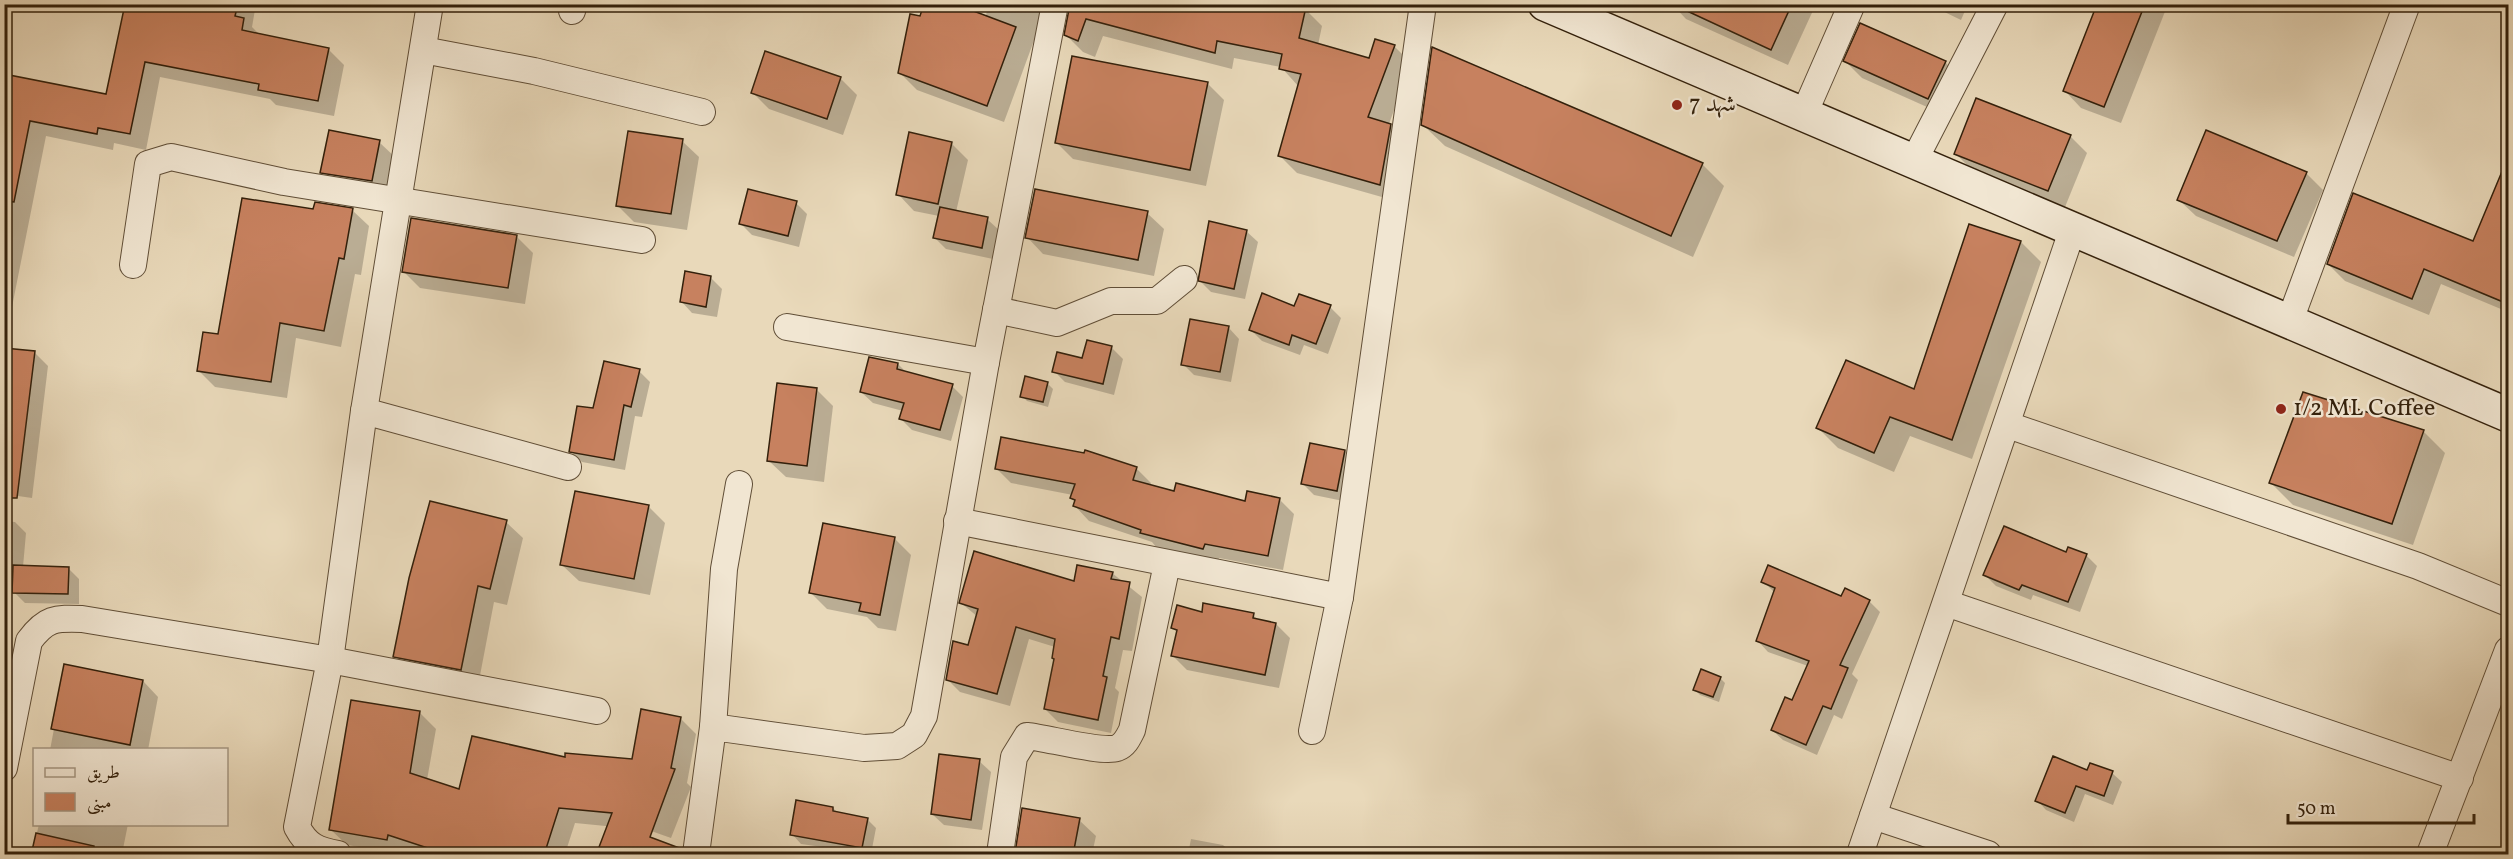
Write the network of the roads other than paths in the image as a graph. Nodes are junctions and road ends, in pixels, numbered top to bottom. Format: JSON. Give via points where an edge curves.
{"nodes":[{"id":1,"x":430,"y":4,"type":"edge"},
{"id":2,"x":1055,"y":4,"type":"edge"},
{"id":3,"x":1423,"y":4,"type":"edge"},
{"id":4,"x":1545,"y":4,"type":"edge"},
{"id":5,"x":1852,"y":4,"type":"edge"},
{"id":6,"x":1995,"y":4,"type":"edge"},
{"id":7,"x":2407,"y":4,"type":"edge"},
{"id":8,"x":423,"y":50,"type":"junction"},
{"id":9,"x":702,"y":112,"type":"dead end"},
{"id":10,"x":1804,"y":114,"type":"junction"},
{"id":11,"x":1914,"y":161,"type":"junction"},
{"id":12,"x":398,"y":201,"type":"junction"},
{"id":13,"x":2072,"y":231,"type":"junction"},
{"id":14,"x":642,"y":240,"type":"dead end"},
{"id":15,"x":133,"y":265,"type":"dead end"},
{"id":16,"x":1184,"y":279,"type":"dead end"},
{"id":17,"x":996,"y":310,"type":"junction"},
{"id":18,"x":2289,"y":323,"type":"junction"},
{"id":19,"x":786,"y":327,"type":"dead end"},
{"id":20,"x":986,"y":362,"type":"junction"},
{"id":21,"x":364,"y":411,"type":"junction"},
{"id":22,"x":2508,"y":415,"type":"edge"},
{"id":23,"x":2008,"y":425,"type":"junction"},
{"id":24,"x":568,"y":467,"type":"dead end"},
{"id":25,"x":739,"y":484,"type":"dead end"},
{"id":26,"x":957,"y":521,"type":"junction"},
{"id":27,"x":1167,"y":564,"type":"junction"},
{"id":28,"x":1340,"y":597,"type":"junction"},
{"id":29,"x":1946,"y":603,"type":"junction"},
{"id":30,"x":2508,"y":603,"type":"edge"},
{"id":31,"x":2508,"y":650,"type":"edge"},
{"id":32,"x":330,"y":660,"type":"junction"},
{"id":33,"x":597,"y":711,"type":"dead end"},
{"id":34,"x":713,"y":727,"type":"junction"},
{"id":35,"x":1312,"y":731,"type":"dead end"},
{"id":36,"x":4,"y":768,"type":"edge"},
{"id":37,"x":2460,"y":778,"type":"junction"},
{"id":38,"x":1874,"y":816,"type":"junction"},
{"id":39,"x":338,"y":855,"type":"edge"},
{"id":40,"x":696,"y":855,"type":"edge"},
{"id":41,"x":1000,"y":855,"type":"edge"},
{"id":42,"x":1860,"y":855,"type":"edge"},
{"id":43,"x":1988,"y":855,"type":"edge"},
{"id":44,"x":2430,"y":855,"type":"edge"}],
"edges":[{"from":1,"to":8,"type":"street"},
{"from":2,"to":17,"type":"street"},
{"from":3,"to":28,"type":"street"},
{"from":4,"to":10,"type":"main road"},
{"from":5,"to":10,"type":"street"},
{"from":6,"to":11,"type":"street"},
{"from":7,"to":18,"type":"street"},
{"from":8,"to":9,"type":"street","via":[[534,71]]},
{"from":8,"to":12,"type":"street"},
{"from":10,"to":11,"type":"main road"},
{"from":11,"to":13,"type":"main road"},
{"from":12,"to":14,"type":"street"},
{"from":12,"to":15,"type":"street","via":[[284,182],[171,157],[148,164]]},
{"from":12,"to":21,"type":"street"},
{"from":13,"to":18,"type":"main road"},
{"from":13,"to":23,"type":"street"},
{"from":16,"to":17,"type":"street","via":[[1157,301],[1111,301],[1057,323]]},
{"from":17,"to":20,"type":"street"},
{"from":18,"to":22,"type":"main road"},
{"from":19,"to":20,"type":"street"},
{"from":20,"to":26,"type":"street"},
{"from":21,"to":24,"type":"street"},
{"from":21,"to":32,"type":"street"},
{"from":23,"to":29,"type":"street"},
{"from":23,"to":30,"type":"street","via":[[2418,566]]},
{"from":25,"to":34,"type":"street","via":[[723,568]]},
{"from":26,"to":27,"type":"street"},
{"from":26,"to":34,"type":"street","via":[[924,716],[914,735],[897,746],[864,748]]},
{"from":27,"to":28,"type":"street"},
{"from":27,"to":41,"type":"street","via":[[1132,730],[1126,741],[1116,748],[1097,749],[1027,736],[1014,757]]},
{"from":28,"to":35,"type":"street"},
{"from":29,"to":37,"type":"street"},
{"from":29,"to":38,"type":"street"},
{"from":31,"to":37,"type":"street"},
{"from":32,"to":33,"type":"street"},
{"from":32,"to":36,"type":"street","via":[[82,619],[55,618],[38,628],[29,641]]},
{"from":32,"to":39,"type":"street","via":[[297,827],[305,843]]},
{"from":34,"to":40,"type":"street"},
{"from":37,"to":44,"type":"street"},
{"from":38,"to":42,"type":"street"},
{"from":38,"to":43,"type":"street"}]}
